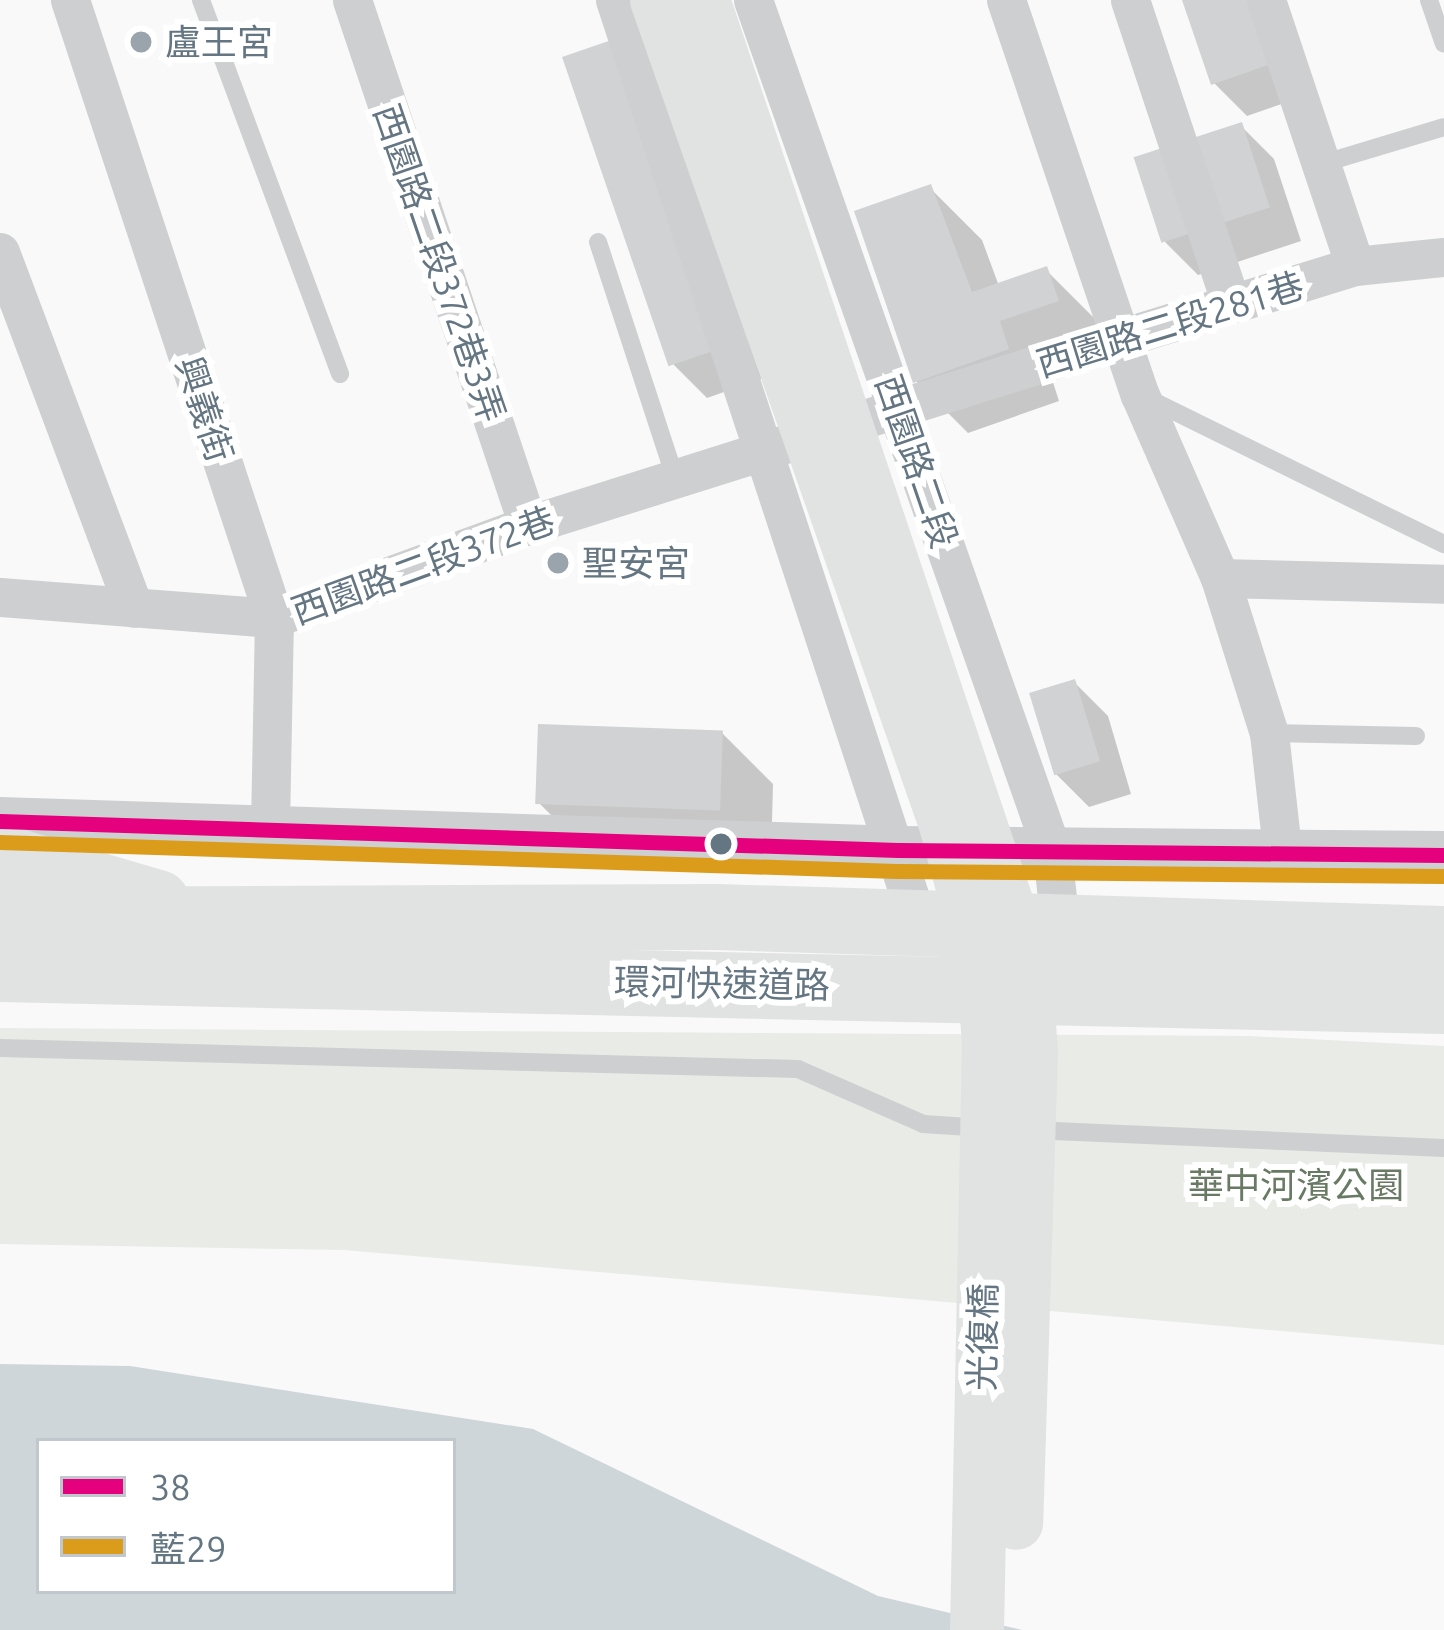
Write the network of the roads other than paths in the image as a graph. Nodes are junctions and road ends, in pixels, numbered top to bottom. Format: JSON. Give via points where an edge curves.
{"nodes":[{"id":1,"x":70,"y":0,"type":"edge"},
{"id":2,"x":201,"y":0,"type":"edge"},
{"id":3,"x":352,"y":0,"type":"edge"},
{"id":4,"x":615,"y":0,"type":"edge"},
{"id":5,"x":657,"y":0,"type":"edge"},
{"id":6,"x":703,"y":0,"type":"edge"},
{"id":7,"x":753,"y":0,"type":"edge"},
{"id":8,"x":1006,"y":0,"type":"edge"},
{"id":9,"x":1130,"y":0,"type":"edge"},
{"id":10,"x":1266,"y":0,"type":"edge"},
{"id":11,"x":1429,"y":0,"type":"edge"},
{"id":12,"x":1444,"y":44,"type":"edge"},
{"id":13,"x":1444,"y":127,"type":"edge"},
{"id":14,"x":1321,"y":164,"type":"junction"},
{"id":15,"x":598,"y":242,"type":"dead end"},
{"id":16,"x":0,"y":252,"type":"edge"},
{"id":17,"x":1444,"y":257,"type":"edge"},
{"id":18,"x":1355,"y":266,"type":"junction"},
{"id":19,"x":1231,"y":304,"type":"junction"},
{"id":20,"x":1121,"y":338,"type":"junction"},
{"id":21,"x":340,"y":374,"type":"dead end"},
{"id":22,"x":1141,"y":395,"type":"junction"},
{"id":23,"x":899,"y":410,"type":"junction"},
{"id":24,"x":766,"y":453,"type":"junction"},
{"id":25,"x":676,"y":480,"type":"junction"},
{"id":26,"x":528,"y":525,"type":"junction"},
{"id":27,"x":1444,"y":544,"type":"edge"},
{"id":28,"x":1220,"y":578,"type":"junction"},
{"id":29,"x":1444,"y":584,"type":"edge"},
{"id":30,"x":0,"y":598,"type":"edge"},
{"id":31,"x":134,"y":608,"type":"junction"},
{"id":32,"x":274,"y":619,"type":"junction"},
{"id":33,"x":1270,"y":733,"type":"junction"},
{"id":34,"x":1416,"y":736,"type":"dead end"},
{"id":35,"x":0,"y":821,"type":"edge"},
{"id":36,"x":270,"y":828,"type":"junction"},
{"id":37,"x":1282,"y":849,"type":"junction"},
{"id":38,"x":898,"y":850,"type":"junction"},
{"id":39,"x":1052,"y":851,"type":"junction"},
{"id":40,"x":1444,"y":855,"type":"edge"},
{"id":41,"x":0,"y":856,"type":"edge"},
{"id":42,"x":0,"y":920,"type":"edge"},
{"id":43,"x":918,"y":922,"type":"junction"},
{"id":44,"x":1444,"y":939,"type":"edge"},
{"id":45,"x":1022,"y":948,"type":"junction"},
{"id":46,"x":0,"y":968,"type":"edge"},
{"id":47,"x":1289,"y":994,"type":"junction"},
{"id":48,"x":1444,"y":1001,"type":"edge"},
{"id":49,"x":1010,"y":1047,"type":"junction"},
{"id":50,"x":0,"y":1048,"type":"edge"},
{"id":51,"x":1444,"y":1148,"type":"edge"},
{"id":52,"x":977,"y":1630,"type":"edge"},
{"id":53,"x":1012,"y":1630,"type":"edge"}],
"edges":[{"from":1,"to":32,"type":"street","name":"興義街"},
{"from":2,"to":21,"type":"lane"},
{"from":3,"to":26,"type":"street","name":"西園路二段372巷3弄"},
{"from":4,"to":24,"type":"street"},
{"from":5,"to":45,"type":"main road","via":[[946,825]]},
{"from":6,"to":45,"type":"main road"},
{"from":7,"to":23,"type":"street","name":"西園路二段"},
{"from":8,"to":20,"type":"street"},
{"from":9,"to":19,"type":"street"},
{"from":10,"to":14,"type":"street"},
{"from":11,"to":12,"type":"lane"},
{"from":13,"to":14,"type":"lane"},
{"from":14,"to":18,"type":"street"},
{"from":15,"to":25,"type":"lane"},
{"from":16,"to":31,"type":"street"},
{"from":17,"to":18,"type":"street","name":"西園路二段281巷"},
{"from":18,"to":19,"type":"street","name":"西園路二段281巷"},
{"from":19,"to":20,"type":"street","name":"西園路二段281巷"},
{"from":20,"to":22,"type":"street"},
{"from":20,"to":23,"type":"street","name":"西園路二段281巷"},
{"from":22,"to":27,"type":"lane"},
{"from":22,"to":28,"type":"street"},
{"from":23,"to":24,"type":"street","name":"西園路二段281巷"},
{"from":23,"to":39,"type":"street","name":"西園路二段"},
{"from":24,"to":25,"type":"street","name":"西園路二段372巷"},
{"from":24,"to":38,"type":"street"},
{"from":25,"to":26,"type":"street","name":"西園路二段372巷"},
{"from":26,"to":32,"type":"street","name":"西園路二段372巷"},
{"from":28,"to":29,"type":"street"},
{"from":28,"to":33,"type":"street"},
{"from":30,"to":31,"type":"street","name":"西園路二段372巷"},
{"from":31,"to":32,"type":"street","name":"西園路二段372巷"},
{"from":32,"to":36,"type":"street","name":"興義街"},
{"from":33,"to":34,"type":"lane"},
{"from":33,"to":37,"type":"street"},
{"from":35,"to":36,"type":"street"},
{"from":36,"to":38,"type":"street"},
{"from":37,"to":39,"type":"street"},
{"from":37,"to":40,"type":"street"},
{"from":38,"to":39,"type":"street"},
{"from":38,"to":43,"type":"street"},
{"from":39,"to":45,"type":"street","name":"西園路二段"},
{"from":41,"to":47,"type":"highway","via":[[231,927],[880,953]]},
{"from":42,"to":43,"type":"highway","name":"環河快速道路"},
{"from":43,"to":45,"type":"highway","name":"環河快速道路"},
{"from":44,"to":45,"type":"highway","name":"環河快速道路"},
{"from":45,"to":49,"type":"main road"},
{"from":46,"to":47,"type":"highway","name":"環河快速道路"},
{"from":47,"to":48,"type":"highway","name":"環河快速道路"},
{"from":49,"to":52,"type":"main road","name":"光復橋"},
{"from":49,"to":53,"type":"main road","name":"光復橋"},
{"from":50,"to":51,"type":"lane","via":[[797,1069],[923,1124]]}]}
